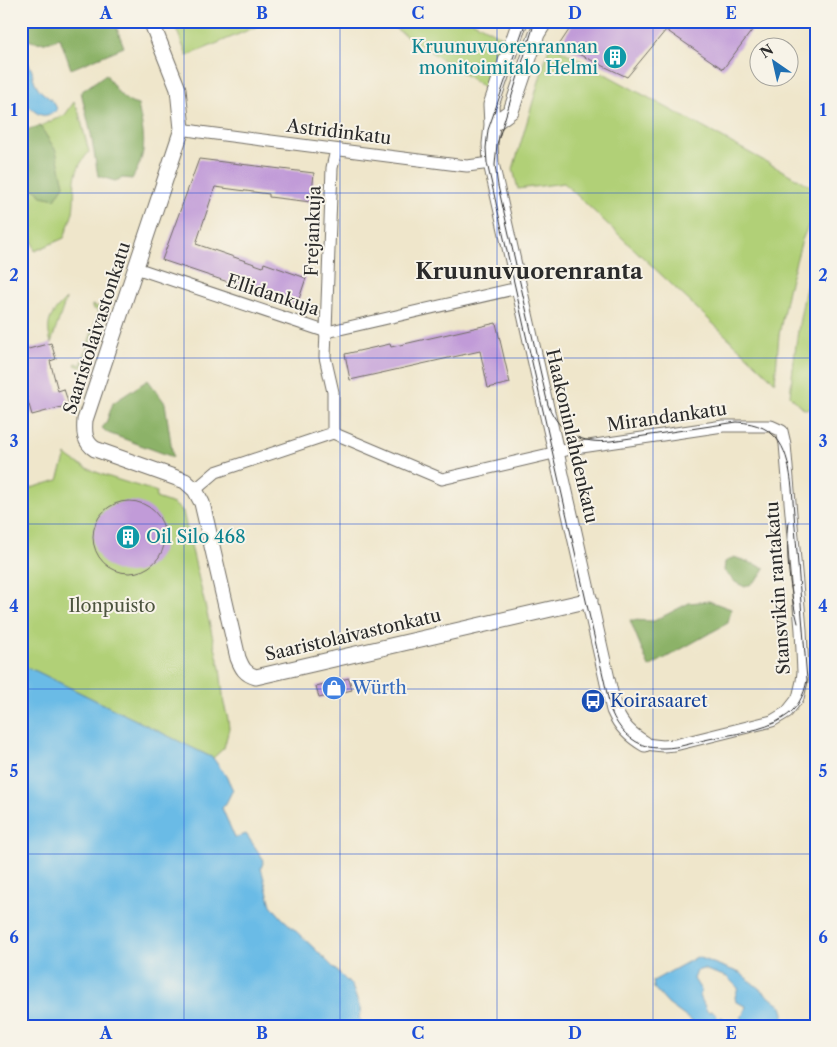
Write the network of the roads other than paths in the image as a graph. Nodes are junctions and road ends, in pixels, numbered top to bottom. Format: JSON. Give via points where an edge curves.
{"nodes":[{"id":1,"x":150,"y":21,"type":"edge"},
{"id":2,"x":520,"y":21,"type":"edge"},
{"id":3,"x":545,"y":21,"type":"edge"},
{"id":4,"x":492,"y":125,"type":"junction"},
{"id":5,"x":182,"y":128,"type":"junction"},
{"id":6,"x":336,"y":150,"type":"junction"},
{"id":7,"x":491,"y":163,"type":"junction"},
{"id":8,"x":136,"y":268,"type":"junction"},
{"id":9,"x":518,"y":288,"type":"junction"},
{"id":10,"x":327,"y":332,"type":"junction"},
{"id":11,"x":782,"y":431,"type":"joint"},
{"id":12,"x":333,"y":433,"type":"junction"},
{"id":13,"x":557,"y":452,"type":"junction"},
{"id":14,"x":195,"y":490,"type":"junction"},
{"id":15,"x":590,"y":600,"type":"junction"},
{"id":16,"x":645,"y":744,"type":"joint"}],
"edges":[{"from":1,"to":5,"type":"street","name":"Saaristolaivastonkatu","via":[[178,89]]},
{"from":2,"to":4,"type":"street","name":"Haakoninlahdenkatu","via":[[491,105]]},
{"from":3,"to":4,"type":"street","via":[[537,34],[511,111]]},
{"from":4,"to":7,"type":"street","name":"Haakoninlahdenkatu"},
{"from":5,"to":6,"type":"street","name":"Astridinkatu"},
{"from":5,"to":8,"type":"street","name":"Saaristolaivastonkatu"},
{"from":6,"to":7,"type":"street","name":"Astridinkatu","via":[[468,166]]},
{"from":6,"to":10,"type":"street","name":"Frejankuja","via":[[332,168]]},
{"from":7,"to":9,"type":"street","name":"Haakoninlahdenkatu"},
{"from":8,"to":10,"type":"street","name":"Ellidankuja"},
{"from":8,"to":14,"type":"street","name":"Saaristolaivastonkatu","via":[[85,420],[86,440],[92,448],[185,480]]},
{"from":9,"to":10,"type":"street","name":"Ellidankuja"},
{"from":9,"to":13,"type":"street","name":"Haakoninlahdenkatu"},
{"from":10,"to":12,"type":"street","name":"Frejankuja","via":[[325,357],[332,392]]},
{"from":11,"to":13,"type":"street","name":"Mirandankatu","via":[[771,426],[723,426]]},
{"from":11,"to":16,"type":"street","name":"Stansvikin rantakatu","via":[[801,630],[803,672],[798,698],[787,712],[772,721],[675,745]]},
{"from":12,"to":13,"type":"street","name":"Mirandankatu","via":[[442,479]]},
{"from":12,"to":14,"type":"street","via":[[216,472]]},
{"from":13,"to":15,"type":"street","name":"Haakoninlahdenkatu"},
{"from":14,"to":15,"type":"street","name":"Saaristolaivastonkatu","via":[[202,503],[238,658],[242,668],[256,677]]},
{"from":15,"to":16,"type":"street","name":"Haakoninlahdenkatu","via":[[617,718],[630,734]]}]}
